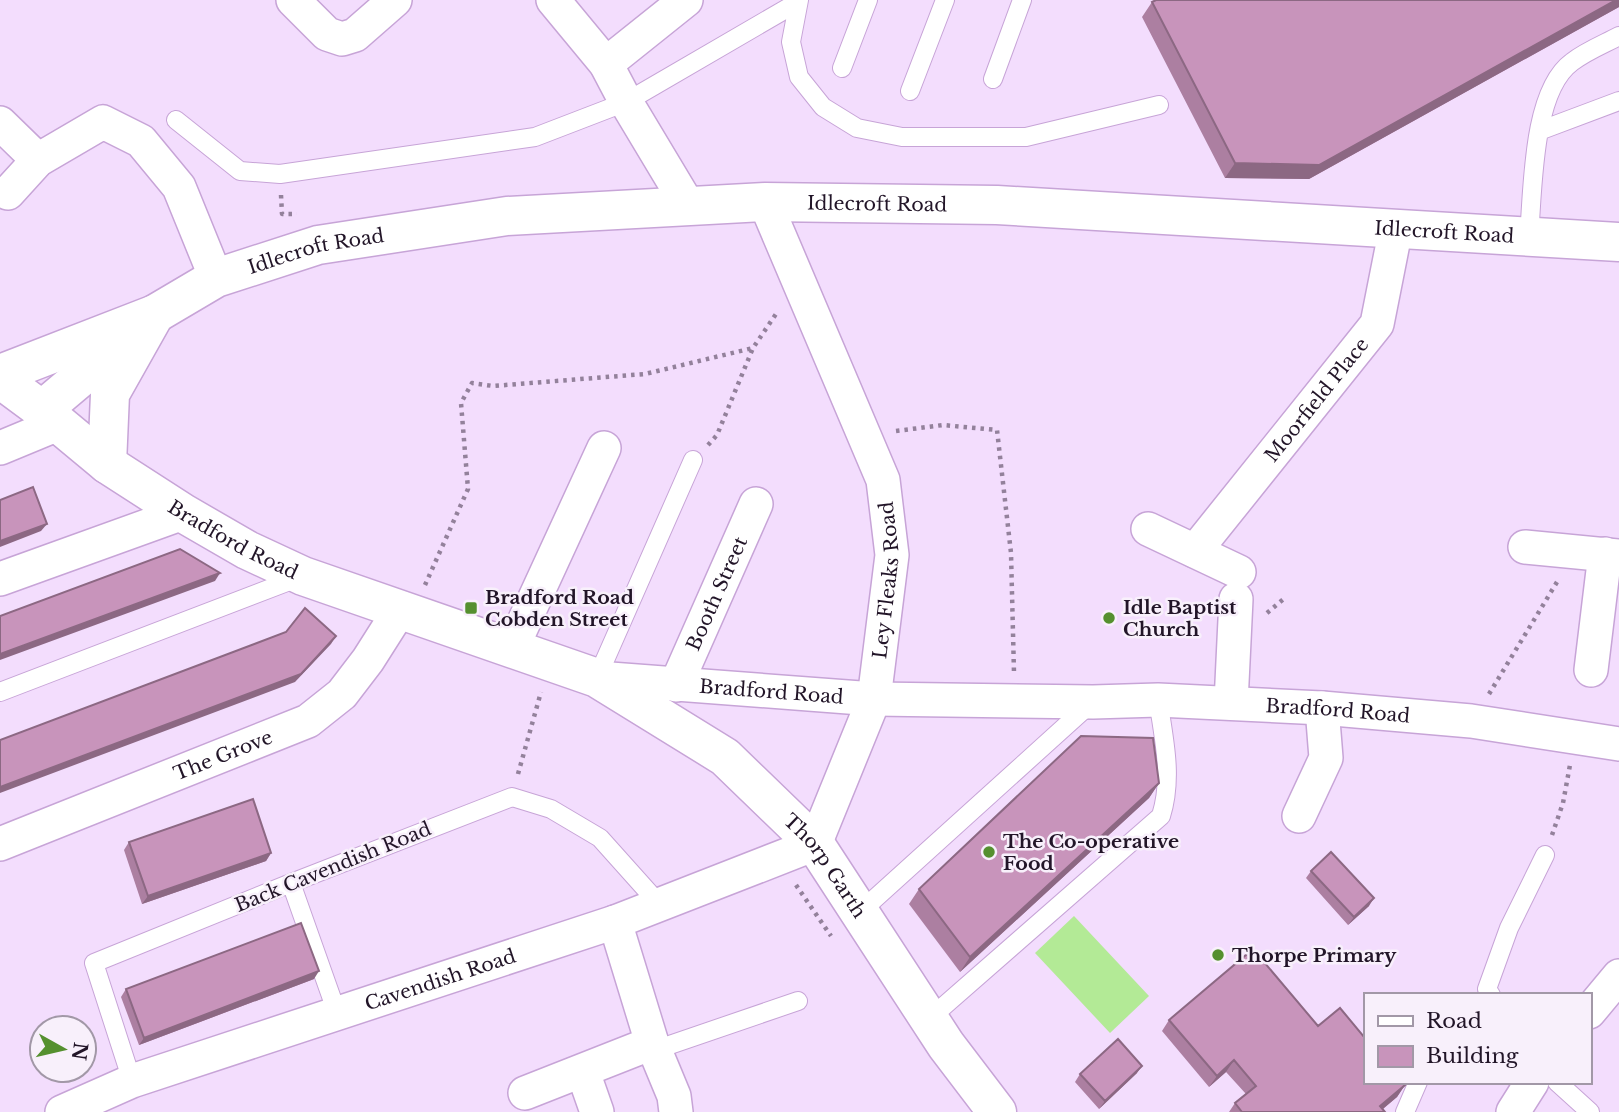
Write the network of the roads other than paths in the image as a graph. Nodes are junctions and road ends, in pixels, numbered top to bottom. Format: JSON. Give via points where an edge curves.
{"nodes":[{"id":1,"x":293,"y":0,"type":"edge"},
{"id":2,"x":395,"y":0,"type":"edge"},
{"id":3,"x":553,"y":0,"type":"edge"},
{"id":4,"x":686,"y":0,"type":"edge"},
{"id":5,"x":868,"y":0,"type":"edge"},
{"id":6,"x":945,"y":0,"type":"edge"},
{"id":7,"x":1022,"y":0,"type":"edge"},
{"id":8,"x":799,"y":1,"type":"edge"},
{"id":9,"x":1619,"y":36,"type":"edge"},
{"id":10,"x":606,"y":64,"type":"junction"},
{"id":11,"x":842,"y":68,"type":"dead end"},
{"id":12,"x":993,"y":79,"type":"dead end"},
{"id":13,"x":910,"y":92,"type":"dead end"},
{"id":14,"x":1619,"y":100,"type":"edge"},
{"id":15,"x":626,"y":102,"type":"junction"},
{"id":16,"x":1159,"y":105,"type":"dead end"},
{"id":17,"x":176,"y":120,"type":"dead end"},
{"id":18,"x":0,"y":122,"type":"edge"},
{"id":19,"x":1539,"y":131,"type":"junction"},
{"id":20,"x":38,"y":160,"type":"junction"},
{"id":21,"x":8,"y":193,"type":"dead end"},
{"id":22,"x":765,"y":202,"type":"junction"},
{"id":23,"x":689,"y":207,"type":"junction"},
{"id":24,"x":1396,"y":228,"type":"junction"},
{"id":25,"x":1529,"y":236,"type":"junction"},
{"id":26,"x":1619,"y":242,"type":"edge"},
{"id":27,"x":216,"y":278,"type":"junction"},
{"id":28,"x":155,"y":314,"type":"junction"},
{"id":29,"x":0,"y":376,"type":"edge"},
{"id":30,"x":50,"y":417,"type":"junction"},
{"id":31,"x":0,"y":448,"type":"edge"},
{"id":32,"x":604,"y":448,"type":"dead end"},
{"id":33,"x":693,"y":460,"type":"road end"},
{"id":34,"x":107,"y":464,"type":"junction"},
{"id":35,"x":756,"y":504,"type":"dead end"},
{"id":36,"x":183,"y":513,"type":"junction"},
{"id":37,"x":1148,"y":529,"type":"dead end"},
{"id":38,"x":1525,"y":547,"type":"dead end"},
{"id":39,"x":1195,"y":551,"type":"junction"},
{"id":40,"x":1600,"y":554,"type":"edge"},
{"id":41,"x":303,"y":576,"type":"junction"},
{"id":42,"x":0,"y":579,"type":"edge"},
{"id":43,"x":407,"y":611,"type":"junction"},
{"id":44,"x":510,"y":650,"type":"junction"},
{"id":45,"x":1591,"y":670,"type":"dead end"},
{"id":46,"x":597,"y":678,"type":"junction"},
{"id":47,"x":676,"y":685,"type":"junction"},
{"id":48,"x":0,"y":692,"type":"edge"},
{"id":49,"x":874,"y":699,"type":"junction"},
{"id":50,"x":1158,"y":700,"type":"junction"},
{"id":51,"x":1093,"y":702,"type":"junction"},
{"id":52,"x":1231,"y":703,"type":"junction"},
{"id":53,"x":1322,"y":708,"type":"junction"},
{"id":54,"x":1619,"y":744,"type":"edge"},
{"id":55,"x":1298,"y":816,"type":"dead end"},
{"id":56,"x":0,"y":844,"type":"edge"},
{"id":57,"x":815,"y":844,"type":"junction"},
{"id":58,"x":1545,"y":855,"type":"road end"},
{"id":59,"x":291,"y":883,"type":"junction"},
{"id":60,"x":660,"y":905,"type":"junction"},
{"id":61,"x":860,"y":912,"type":"junction"},
{"id":62,"x":615,"y":922,"type":"junction"},
{"id":63,"x":1619,"y":976,"type":"edge"},
{"id":64,"x":1490,"y":993,"type":"edge"},
{"id":65,"x":798,"y":1002,"type":"dead end"},
{"id":66,"x":1591,"y":1010,"type":"edge"},
{"id":67,"x":337,"y":1013,"type":"junction"},
{"id":68,"x":929,"y":1019,"type":"junction"},
{"id":69,"x":654,"y":1047,"type":"junction"},
{"id":70,"x":583,"y":1072,"type":"junction"},
{"id":71,"x":132,"y":1081,"type":"junction"},
{"id":72,"x":1417,"y":1084,"type":"edge"},
{"id":73,"x":1531,"y":1084,"type":"edge"},
{"id":74,"x":1559,"y":1084,"type":"edge"},
{"id":75,"x":525,"y":1093,"type":"dead end"},
{"id":76,"x":82,"y":1108,"type":"edge"},
{"id":77,"x":597,"y":1112,"type":"edge"},
{"id":78,"x":676,"y":1112,"type":"edge"},
{"id":79,"x":997,"y":1112,"type":"edge"},
{"id":80,"x":1405,"y":1112,"type":"edge"},
{"id":81,"x":1513,"y":1112,"type":"edge"},
{"id":82,"x":1590,"y":1112,"type":"edge"}],
"edges":[{"from":1,"to":2,"type":"street","via":[[327,34],[342,40],[355,35]]},
{"from":3,"to":10,"type":"street"},
{"from":4,"to":10,"type":"street"},
{"from":5,"to":11,"type":"lane"},
{"from":6,"to":13,"type":"lane"},
{"from":7,"to":12,"type":"lane"},
{"from":8,"to":15,"type":"lane"},
{"from":8,"to":16,"type":"lane","via":[[790,42],[799,77],[824,107],[857,128],[902,137],[1026,137]]},
{"from":9,"to":19,"type":"lane","via":[[1570,62],[1545,102]]},
{"from":10,"to":15,"type":"street"},
{"from":14,"to":19,"type":"lane"},
{"from":15,"to":17,"type":"lane","via":[[535,137],[280,174],[240,171]]},
{"from":15,"to":23,"type":"street"},
{"from":18,"to":20,"type":"street"},
{"from":19,"to":25,"type":"lane"},
{"from":20,"to":21,"type":"street"},
{"from":20,"to":27,"type":"street","via":[[103,122],[141,141],[179,187]]},
{"from":22,"to":23,"type":"street","name":"Idlecroft Road"},
{"from":22,"to":24,"type":"street","name":"Idlecroft Road","via":[[997,205]]},
{"from":22,"to":49,"type":"street","name":"Ley Fleaks Road","via":[[883,480],[892,555]]},
{"from":23,"to":27,"type":"street","name":"Idlecroft Road","via":[[507,216],[318,245]]},
{"from":24,"to":25,"type":"street","name":"Idlecroft Road"},
{"from":24,"to":39,"type":"street","name":"Moorfield Place","via":[[1377,324]]},
{"from":25,"to":26,"type":"street","name":"Idlecroft Road"},
{"from":27,"to":28,"type":"street","name":"Idlecroft Road"},
{"from":28,"to":29,"type":"street","name":"Idlecroft Road"},
{"from":28,"to":30,"type":"street","name":"Idlecroft Road"},
{"from":28,"to":34,"type":"street","via":[[110,394]]},
{"from":29,"to":30,"type":"street","name":"Bradford Road"},
{"from":30,"to":31,"type":"street"},
{"from":30,"to":34,"type":"street","name":"Bradford Road"},
{"from":32,"to":44,"type":"street"},
{"from":33,"to":46,"type":"lane"},
{"from":34,"to":36,"type":"street","name":"Bradford Road"},
{"from":35,"to":47,"type":"street","name":"Booth Street"},
{"from":36,"to":41,"type":"street","name":"Bradford Road"},
{"from":36,"to":42,"type":"street"},
{"from":37,"to":39,"type":"street"},
{"from":38,"to":40,"type":"street"},
{"from":39,"to":52,"type":"street","via":[[1238,585]]},
{"from":40,"to":45,"type":"street"},
{"from":41,"to":43,"type":"street","name":"Bradford Road"},
{"from":41,"to":48,"type":"lane"},
{"from":43,"to":44,"type":"street","name":"Bradford Road"},
{"from":43,"to":56,"type":"street","name":"The Grove","via":[[342,694],[308,721]]},
{"from":44,"to":46,"type":"street","name":"Bradford Road"},
{"from":46,"to":47,"type":"street","name":"Bradford Road"},
{"from":46,"to":57,"type":"street","name":"Thorp Garth","via":[[725,757]]},
{"from":47,"to":49,"type":"street","name":"Bradford Road"},
{"from":49,"to":51,"type":"street","name":"Bradford Road"},
{"from":49,"to":57,"type":"street","name":"Ley Fleaks Road"},
{"from":50,"to":51,"type":"street","name":"Bradford Road"},
{"from":50,"to":52,"type":"street","name":"Bradford Road"},
{"from":50,"to":68,"type":"lane","via":[[1168,772],[1161,816]]},
{"from":51,"to":61,"type":"lane"},
{"from":52,"to":53,"type":"street","name":"Bradford Road"},
{"from":53,"to":54,"type":"street","name":"Bradford Road","via":[[1471,722]]},
{"from":53,"to":55,"type":"street","via":[[1326,758]]},
{"from":57,"to":60,"type":"street","name":"Cavendish Road"},
{"from":57,"to":61,"type":"street","name":"Thorp Garth"},
{"from":58,"to":64,"type":"lane","via":[[1509,928],[1487,989]]},
{"from":59,"to":60,"type":"lane","name":"Back Cavendish Road","via":[[512,797],[551,809],[600,838]]},
{"from":59,"to":67,"type":"lane"},
{"from":59,"to":71,"type":"lane","name":"Back Cavendish Road","via":[[94,963]]},
{"from":60,"to":62,"type":"street","name":"Cavendish Road"},
{"from":61,"to":68,"type":"street","name":"Thorp Garth"},
{"from":62,"to":67,"type":"street","name":"Cavendish Road"},
{"from":62,"to":69,"type":"street"},
{"from":63,"to":66,"type":"street"},
{"from":65,"to":69,"type":"lane"},
{"from":67,"to":71,"type":"street","name":"Cavendish Road"},
{"from":68,"to":79,"type":"street","name":"Thorp Garth"},
{"from":69,"to":70,"type":"street"},
{"from":69,"to":78,"type":"street"},
{"from":70,"to":75,"type":"street"},
{"from":70,"to":77,"type":"street"},
{"from":71,"to":76,"type":"street","name":"Cavendish Road"},
{"from":72,"to":80,"type":"lane"},
{"from":73,"to":81,"type":"street"},
{"from":74,"to":82,"type":"lane"}]}
